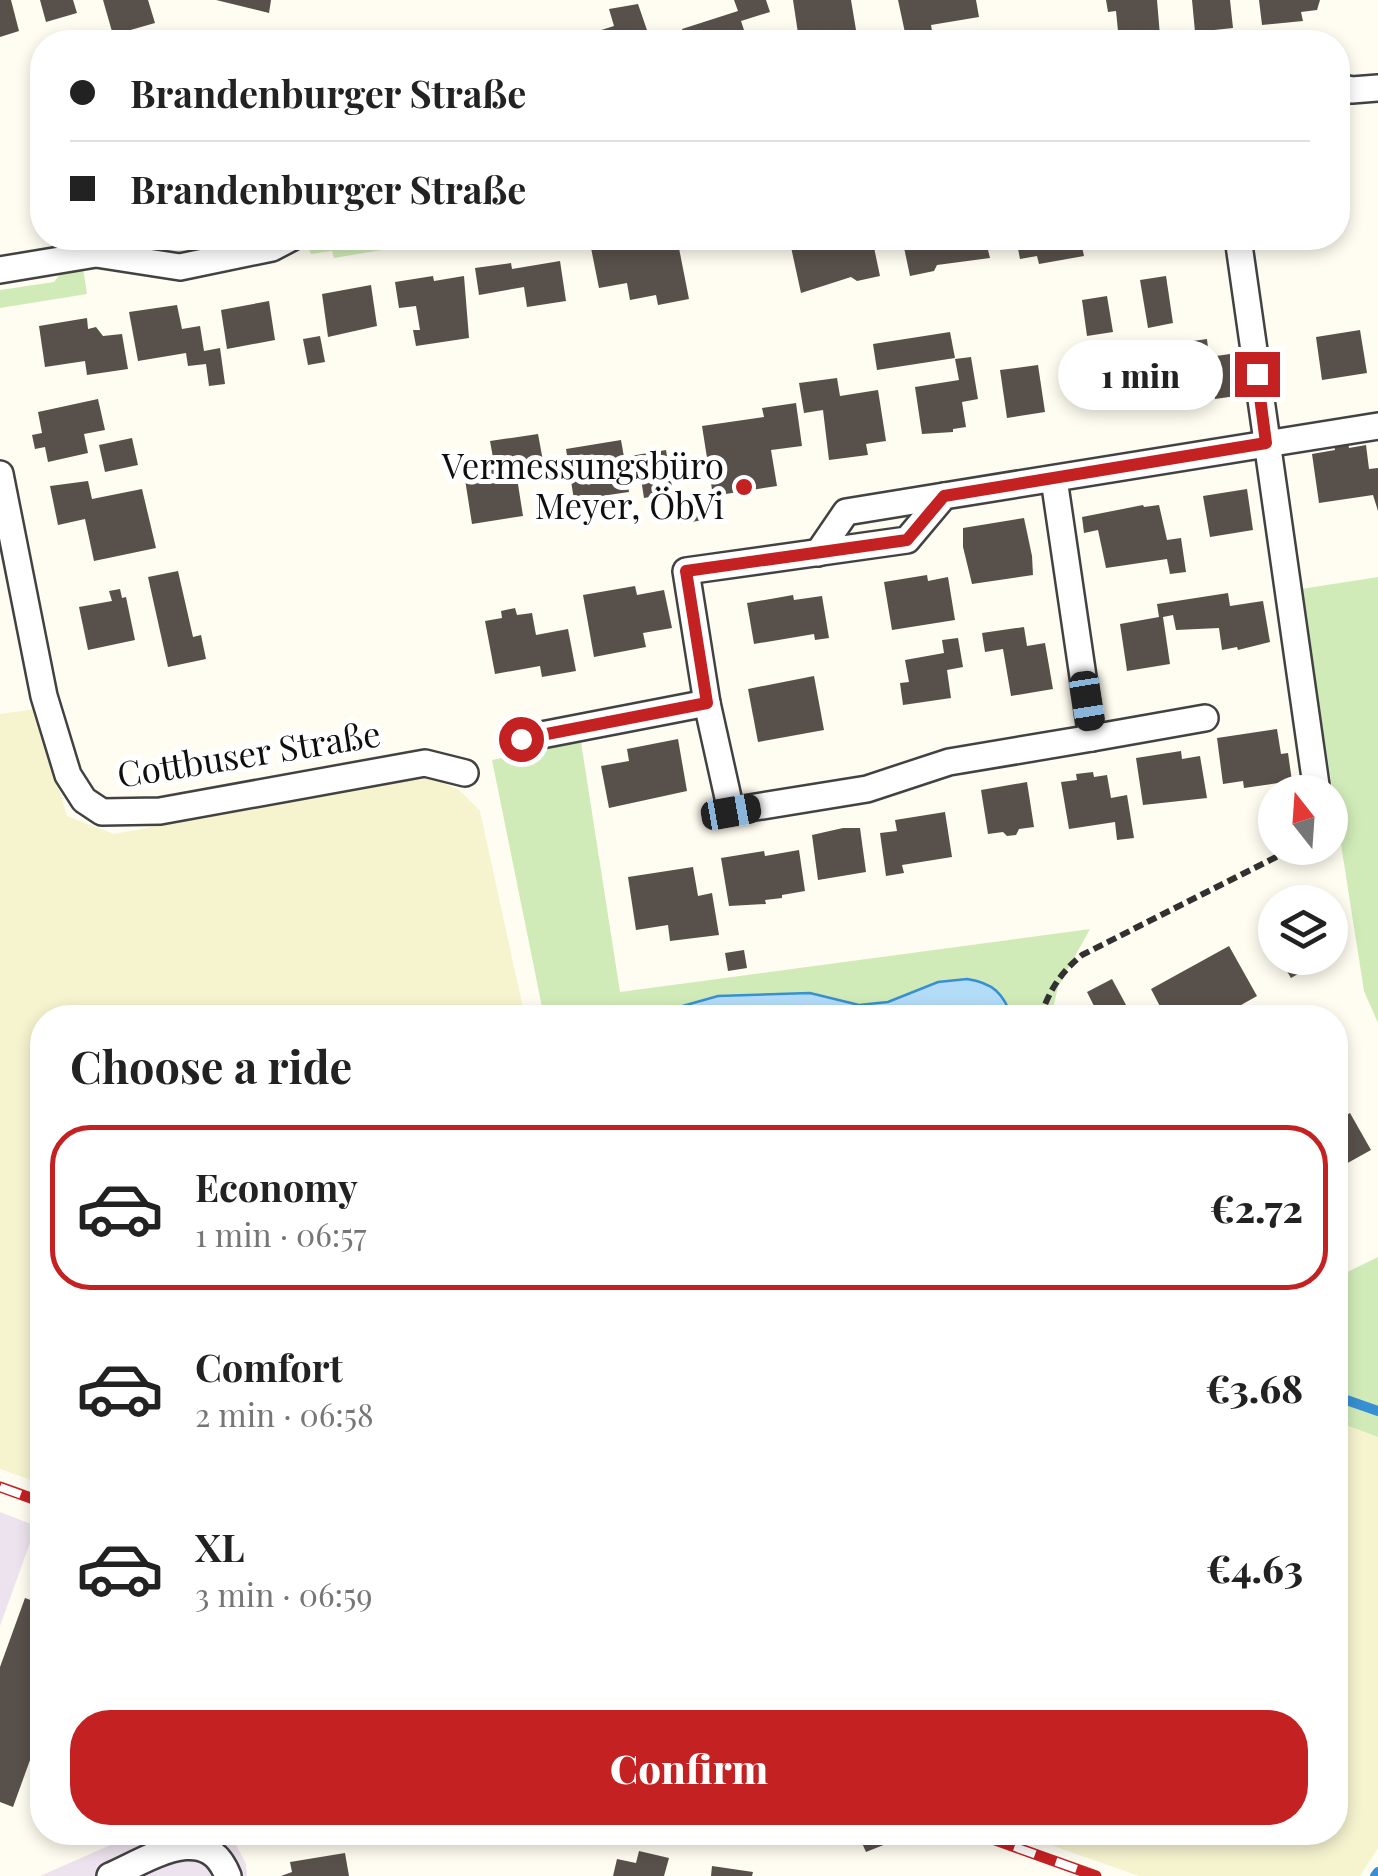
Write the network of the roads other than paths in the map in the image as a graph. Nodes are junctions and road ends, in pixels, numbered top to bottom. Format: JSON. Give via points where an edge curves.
{"nodes":[{"id":1,"x":1378,"y":88,"type":"edge"},
{"id":2,"x":1350,"y":90,"type":"edge"},
{"id":3,"x":262,"y":250,"type":"edge"},
{"id":4,"x":1240,"y":250,"type":"edge"},
{"id":5,"x":0,"y":270,"type":"edge"},
{"id":6,"x":1378,"y":426,"type":"edge"},
{"id":7,"x":1266,"y":443,"type":"junction"},
{"id":8,"x":0,"y":474,"type":"edge"},
{"id":9,"x":1054,"y":480,"type":"junction"},
{"id":10,"x":944,"y":496,"type":"junction"},
{"id":11,"x":818,"y":553,"type":"junction"},
{"id":12,"x":707,"y":703,"type":"junction"},
{"id":13,"x":1205,"y":718,"type":"dead end"},
{"id":14,"x":1092,"y":738,"type":"junction"},
{"id":15,"x":521,"y":739,"type":"dead end"},
{"id":16,"x":465,"y":773,"type":"dead end"},
{"id":17,"x":1315,"y":775,"type":"edge"},
{"id":18,"x":110,"y":1876,"type":"edge"},
{"id":19,"x":228,"y":1876,"type":"edge"}],
"edges":[{"from":1,"to":2,"type":"street"},
{"from":3,"to":5,"type":"street","via":[[180,267],[96,254]]},
{"from":4,"to":7,"type":"street"},
{"from":6,"to":7,"type":"street"},
{"from":7,"to":9,"type":"street"},
{"from":7,"to":17,"type":"street"},
{"from":8,"to":16,"type":"street","name":"Cottbuser Straße","via":[[44,696],[68,775],[84,800],[102,812],[160,812],[425,763]]},
{"from":9,"to":10,"type":"street"},
{"from":9,"to":14,"type":"street"},
{"from":10,"to":11,"type":"street","via":[[907,540]]},
{"from":10,"to":11,"type":"street","via":[[846,512]]},
{"from":11,"to":12,"type":"street","via":[[686,571]]},
{"from":12,"to":14,"type":"street","via":[[731,812],[867,788],[950,762]]},
{"from":12,"to":15,"type":"street"},
{"from":13,"to":14,"type":"street"},
{"from":18,"to":19,"type":"street","via":[[182,1845],[209,1850],[222,1859]]}]}
